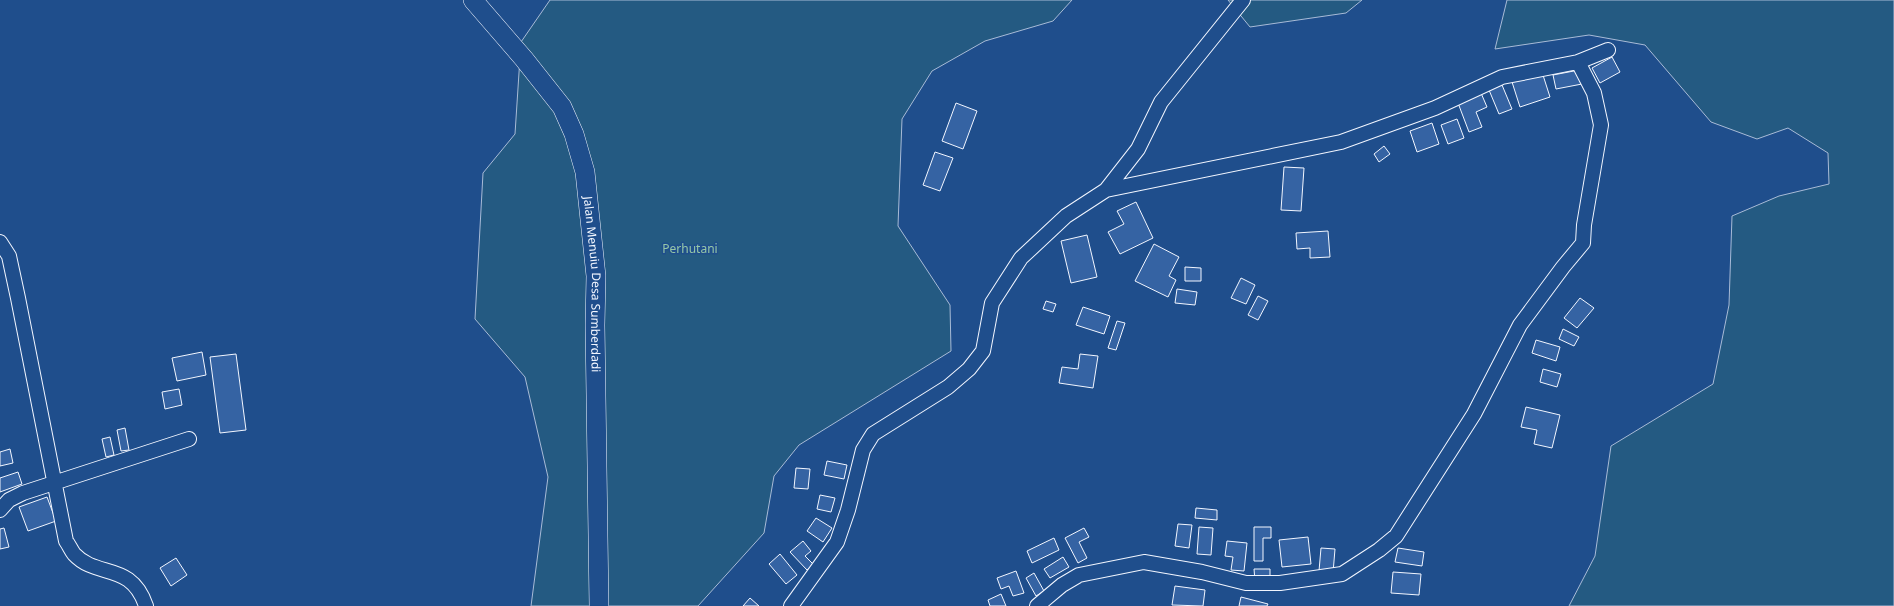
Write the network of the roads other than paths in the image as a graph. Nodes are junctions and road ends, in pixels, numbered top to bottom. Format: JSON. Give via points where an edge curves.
{"nodes":[{"id":1,"x":473,"y":0,"type":"edge"},
{"id":2,"x":1243,"y":0,"type":"edge"},
{"id":3,"x":1608,"y":50,"type":"dead end"},
{"id":4,"x":1578,"y":62,"type":"junction"},
{"id":5,"x":1106,"y":190,"type":"junction"},
{"id":6,"x":0,"y":242,"type":"edge"},
{"id":7,"x":189,"y":439,"type":"dead end"},
{"id":8,"x":55,"y":484,"type":"junction"},
{"id":9,"x":0,"y":510,"type":"edge"},
{"id":10,"x":146,"y":606,"type":"edge"},
{"id":11,"x":599,"y":606,"type":"edge"},
{"id":12,"x":791,"y":606,"type":"edge"},
{"id":13,"x":1037,"y":606,"type":"edge"}],
"edges":[{"from":1,"to":11,"type":"street","name":"Jalan Menuiu Desa Sumberdadi","via":[[562,107],[574,134],[585,172],[596,276]]},
{"from":2,"to":5,"type":"street","via":[[1161,102],[1138,149]]},
{"from":3,"to":4,"type":"street"},
{"from":4,"to":5,"type":"street","via":[[1502,77],[1435,108],[1341,142]]},
{"from":4,"to":13,"type":"street","via":[[1594,93],[1601,125],[1583,243],[1520,325],[1474,414],[1396,536],[1342,574],[1280,583],[1246,583],[1144,562],[1079,575]]},
{"from":5,"to":12,"type":"street","via":[[1066,216],[1021,258],[992,303],[983,351],[969,369],[948,387],[873,434],[863,450],[837,542]]},
{"from":6,"to":8,"type":"street","via":[[8,256],[18,298]]},
{"from":7,"to":8,"type":"street"},
{"from":8,"to":9,"type":"street","via":[[23,493],[9,500]]},
{"from":8,"to":10,"type":"street","via":[[66,541],[75,554],[88,563],[132,582],[142,595]]}]}
